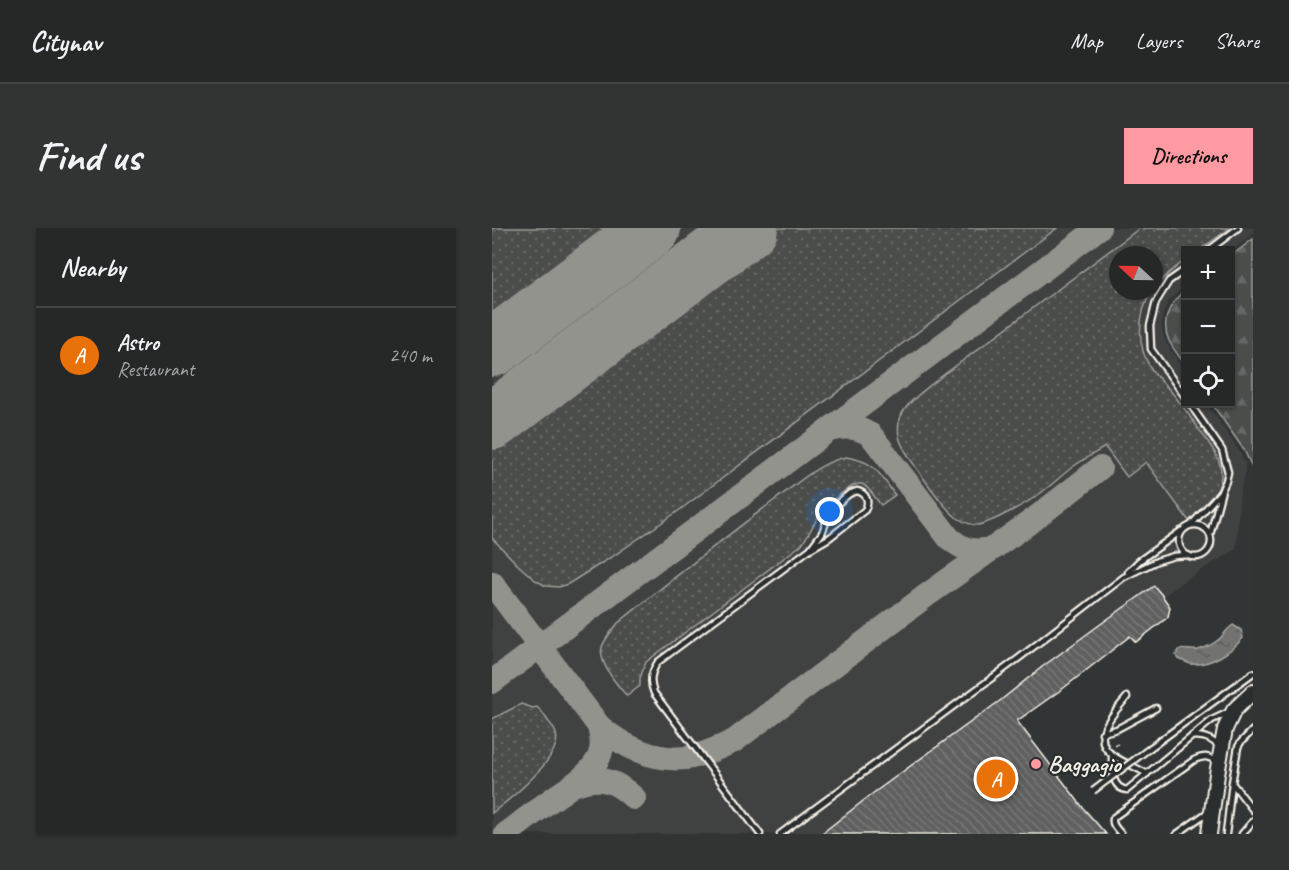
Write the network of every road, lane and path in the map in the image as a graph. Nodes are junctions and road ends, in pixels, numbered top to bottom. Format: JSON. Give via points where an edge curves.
{"nodes":[{"id":1,"x":1238,"y":228,"type":"edge"},
{"id":2,"x":1214,"y":246,"type":"edge"},
{"id":3,"x":1181,"y":271,"type":"edge"},
{"id":4,"x":1181,"y":392,"type":"edge"},
{"id":5,"x":1193,"y":408,"type":"edge"},
{"id":6,"x":1222,"y":490,"type":"junction"},
{"id":7,"x":1191,"y":525,"type":"junction"},
{"id":8,"x":1183,"y":530,"type":"junction"},
{"id":9,"x":1210,"y":535,"type":"junction"},
{"id":10,"x":810,"y":549,"type":"junction"},
{"id":11,"x":1188,"y":555,"type":"junction"},
{"id":12,"x":1124,"y":577,"type":"junction"},
{"id":13,"x":1253,"y":673,"type":"edge"},
{"id":14,"x":1253,"y":692,"type":"edge"},
{"id":15,"x":1127,"y":697,"type":"dead end"},
{"id":16,"x":1156,"y":708,"type":"dead end"},
{"id":17,"x":1234,"y":710,"type":"junction"},
{"id":18,"x":1253,"y":730,"type":"edge"},
{"id":19,"x":1102,"y":733,"type":"junction"},
{"id":20,"x":1192,"y":736,"type":"junction"},
{"id":21,"x":1221,"y":750,"type":"junction"},
{"id":22,"x":1112,"y":755,"type":"junction"},
{"id":23,"x":1218,"y":765,"type":"junction"},
{"id":24,"x":1147,"y":774,"type":"junction"},
{"id":25,"x":1232,"y":783,"type":"junction"},
{"id":26,"x":1093,"y":791,"type":"dead end"},
{"id":27,"x":1213,"y":808,"type":"junction"},
{"id":28,"x":1253,"y":810,"type":"edge"},
{"id":29,"x":1253,"y":821,"type":"edge"},
{"id":30,"x":1208,"y":830,"type":"edge"},
{"id":31,"x":760,"y":834,"type":"edge"},
{"id":32,"x":780,"y":834,"type":"edge"},
{"id":33,"x":1121,"y":834,"type":"edge"},
{"id":34,"x":1177,"y":834,"type":"edge"},
{"id":35,"x":1226,"y":834,"type":"edge"},
{"id":36,"x":1242,"y":834,"type":"edge"}],
"edges":[{"from":1,"to":2,"type":"lane"},
{"from":3,"to":4,"type":"lane","via":[[1169,281],[1156,302],[1150,326],[1151,349]]},
{"from":5,"to":6,"type":"lane","via":[[1222,450],[1228,472]]},
{"from":6,"to":7,"type":"lane"},
{"from":6,"to":9,"type":"lane"},
{"from":7,"to":8,"type":"lane"},
{"from":7,"to":9,"type":"lane","via":[[1200,525]]},
{"from":8,"to":11,"type":"lane","via":[[1180,546]]},
{"from":8,"to":12,"type":"lane","via":[[1139,561]]},
{"from":9,"to":11,"type":"lane","via":[[1206,552]]},
{"from":10,"to":10,"type":"lane","via":[[863,512],[868,503],[863,494],[853,492],[834,506]]},
{"from":10,"to":31,"type":"lane","via":[[658,662],[651,678],[654,693]]},
{"from":11,"to":12,"type":"lane","via":[[1157,561]]},
{"from":12,"to":32,"type":"lane"},
{"from":13,"to":26,"type":"lane","bridge":true},
{"from":14,"to":17,"type":"main road"},
{"from":15,"to":19,"type":"lane"},
{"from":16,"to":19,"type":"lane"},
{"from":17,"to":20,"type":"lane","via":[[1212,720]]},
{"from":17,"to":21,"type":"main road"},
{"from":18,"to":25,"type":"lane","via":[[1238,747]]},
{"from":19,"to":22,"type":"lane","via":[[1104,745]]},
{"from":20,"to":21,"type":"lane","via":[[1202,736]]},
{"from":20,"to":24,"type":"lane"},
{"from":21,"to":23,"type":"main road"},
{"from":22,"to":24,"type":"lane"},
{"from":22,"to":24,"type":"lane","via":[[1114,781],[1121,789],[1127,790]]},
{"from":23,"to":27,"type":"main road"},
{"from":23,"to":33,"type":"lane","via":[[1206,756],[1177,772],[1114,817],[1113,823]]},
{"from":25,"to":28,"type":"lane"},
{"from":25,"to":35,"type":"lane"},
{"from":27,"to":30,"type":"main road"},
{"from":27,"to":34,"type":"lane"},
{"from":29,"to":36,"type":"lane"}]}
